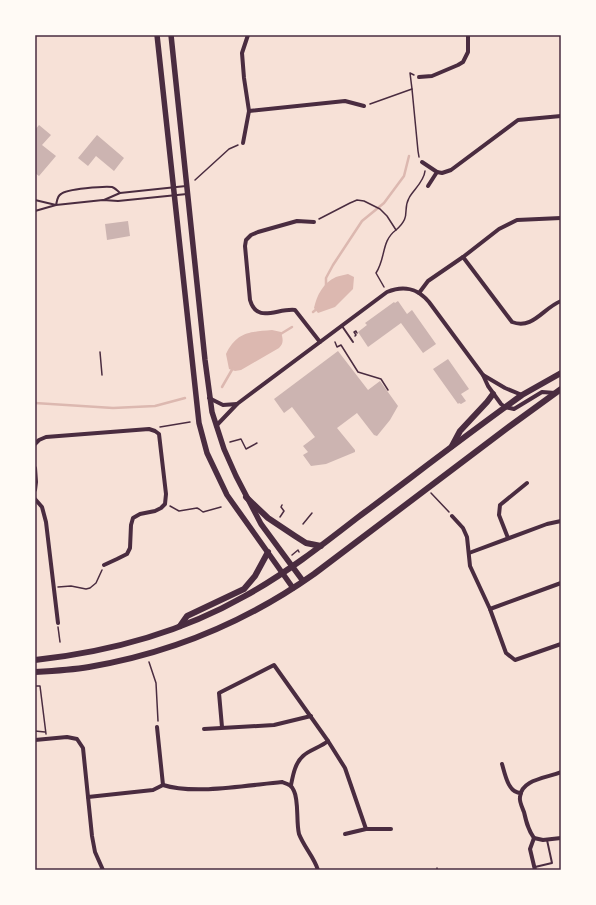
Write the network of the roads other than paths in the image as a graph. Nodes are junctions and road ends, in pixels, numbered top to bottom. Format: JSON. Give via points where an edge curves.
{"nodes":[{"id":1,"x":157,"y":35,"type":"edge"},
{"id":2,"x":171,"y":35,"type":"edge"},
{"id":3,"x":248,"y":35,"type":"edge"},
{"id":4,"x":468,"y":35,"type":"edge"},
{"id":5,"x":419,"y":76,"type":"road end"},
{"id":6,"x":364,"y":106,"type":"road end"},
{"id":7,"x":249,"y":111,"type":"junction"},
{"id":8,"x":561,"y":116,"type":"edge"},
{"id":9,"x":243,"y":143,"type":"road end"},
{"id":10,"x":422,"y":162,"type":"road end"},
{"id":11,"x":437,"y":172,"type":"junction"},
{"id":12,"x":187,"y":186,"type":"junction"},
{"id":13,"x":428,"y":186,"type":"dead end"},
{"id":14,"x":174,"y":187,"type":"junction"},
{"id":15,"x":120,"y":193,"type":"junction"},
{"id":16,"x":188,"y":194,"type":"junction"},
{"id":17,"x":174,"y":196,"type":"junction"},
{"id":18,"x":35,"y":200,"type":"edge"},
{"id":19,"x":103,"y":200,"type":"junction"},
{"id":20,"x":56,"y":205,"type":"junction"},
{"id":21,"x":35,"y":211,"type":"edge"},
{"id":22,"x":561,"y":218,"type":"edge"},
{"id":23,"x":314,"y":222,"type":"road end"},
{"id":24,"x":463,"y":257,"type":"junction"},
{"id":25,"x":419,"y":293,"type":"junction"},
{"id":26,"x":561,"y":301,"type":"edge"},
{"id":27,"x":342,"y":326,"type":"junction"},
{"id":28,"x":320,"y":342,"type":"junction"},
{"id":29,"x":353,"y":342,"type":"dead end"},
{"id":30,"x":561,"y":373,"type":"edge"},
{"id":31,"x":483,"y":375,"type":"junction"},
{"id":32,"x":561,"y":390,"type":"edge"},
{"id":33,"x":555,"y":393,"type":"junction"},
{"id":34,"x":493,"y":394,"type":"junction"},
{"id":35,"x":522,"y":395,"type":"junction"},
{"id":36,"x":209,"y":398,"type":"junction"},
{"id":37,"x":237,"y":404,"type":"junction"},
{"id":38,"x":505,"y":407,"type":"junction"},
{"id":39,"x":216,"y":426,"type":"junction"},
{"id":40,"x":35,"y":444,"type":"edge"},
{"id":41,"x":452,"y":447,"type":"junction"},
{"id":42,"x":35,"y":468,"type":"edge"},
{"id":43,"x":527,"y":483,"type":"dead end"},
{"id":44,"x":35,"y":490,"type":"edge"},
{"id":45,"x":246,"y":497,"type":"junction"},
{"id":46,"x":35,"y":499,"type":"edge"},
{"id":47,"x":452,"y":516,"type":"road end"},
{"id":48,"x":561,"y":521,"type":"edge"},
{"id":49,"x":508,"y":538,"type":"junction"},
{"id":50,"x":321,"y":546,"type":"junction"},
{"id":51,"x":268,"y":552,"type":"junction"},
{"id":52,"x":469,"y":553,"type":"junction"},
{"id":53,"x":104,"y":565,"type":"road end"},
{"id":54,"x":293,"y":567,"type":"junction"},
{"id":55,"x":283,"y":573,"type":"junction"},
{"id":56,"x":303,"y":582,"type":"junction"},
{"id":57,"x":561,"y":582,"type":"edge"},
{"id":58,"x":294,"y":588,"type":"junction"},
{"id":59,"x":490,"y":609,"type":"junction"},
{"id":60,"x":58,"y":623,"type":"road end"},
{"id":61,"x":179,"y":627,"type":"junction"},
{"id":62,"x":561,"y":644,"type":"edge"},
{"id":63,"x":35,"y":660,"type":"edge"},
{"id":64,"x":35,"y":672,"type":"edge"},
{"id":65,"x":311,"y":716,"type":"junction"},
{"id":66,"x":157,"y":727,"type":"road end"},
{"id":67,"x":222,"y":727,"type":"junction"},
{"id":68,"x":204,"y":729,"type":"dead end"},
{"id":69,"x":35,"y":740,"type":"edge"},
{"id":70,"x":328,"y":741,"type":"junction"},
{"id":71,"x":502,"y":764,"type":"dead end"},
{"id":72,"x":561,"y":772,"type":"edge"},
{"id":73,"x":163,"y":785,"type":"junction"},
{"id":74,"x":291,"y":785,"type":"junction"},
{"id":75,"x":521,"y":793,"type":"junction"},
{"id":76,"x":88,"y":797,"type":"junction"},
{"id":77,"x":366,"y":829,"type":"junction"},
{"id":78,"x":391,"y":829,"type":"dead end"},
{"id":79,"x":346,"y":834,"type":"dead end"},
{"id":80,"x":534,"y":838,"type":"junction"},
{"id":81,"x":561,"y":838,"type":"edge"},
{"id":82,"x":547,"y":840,"type":"junction"},
{"id":83,"x":535,"y":868,"type":"edge"},
{"id":84,"x":102,"y":870,"type":"edge"},
{"id":85,"x":318,"y":870,"type":"edge"}],
"edges":[{"from":1,"to":14,"type":"main road"},
{"from":2,"to":12,"type":"main road"},
{"from":3,"to":7,"type":"street","via":[[242,53]]},
{"from":4,"to":5,"type":"street","via":[[468,52],[463,62],[432,76]]},
{"from":6,"to":7,"type":"street","via":[[345,101]]},
{"from":7,"to":9,"type":"street"},
{"from":8,"to":11,"type":"street","via":[[518,120],[451,170]]},
{"from":10,"to":11,"type":"street"},
{"from":11,"to":13,"type":"street"},
{"from":12,"to":14,"type":"lane"},
{"from":12,"to":16,"type":"main road"},
{"from":14,"to":15,"type":"lane"},
{"from":14,"to":17,"type":"main road"},
{"from":15,"to":19,"type":"lane"},
{"from":15,"to":20,"type":"lane","via":[[114,188],[107,187],[68,191],[61,194]]},
{"from":16,"to":17,"type":"lane"},
{"from":16,"to":36,"type":"main road"},
{"from":17,"to":19,"type":"lane"},
{"from":17,"to":51,"type":"main road","via":[[197,408],[203,439],[227,495]]},
{"from":18,"to":20,"type":"lane"},
{"from":19,"to":20,"type":"lane"},
{"from":20,"to":21,"type":"lane"},
{"from":22,"to":24,"type":"street","via":[[517,220],[499,229]]},
{"from":23,"to":28,"type":"street","via":[[296,221],[258,232],[246,240],[245,246],[252,308],[265,314],[286,309],[295,310]]},
{"from":24,"to":25,"type":"street","via":[[428,281]]},
{"from":24,"to":26,"type":"street","via":[[512,322],[519,325],[529,323]]},
{"from":25,"to":27,"type":"street","via":[[403,288],[387,292]]},
{"from":25,"to":31,"type":"street","via":[[429,302]]},
{"from":27,"to":28,"type":"street"},
{"from":27,"to":29,"type":"lane"},
{"from":28,"to":37,"type":"street"},
{"from":30,"to":35,"type":"main road"},
{"from":31,"to":34,"type":"street"},
{"from":31,"to":35,"type":"street"},
{"from":32,"to":33,"type":"main road"},
{"from":33,"to":38,"type":"street","via":[[542,392],[514,409]]},
{"from":33,"to":56,"type":"main road"},
{"from":34,"to":38,"type":"street"},
{"from":34,"to":41,"type":"main road","via":[[460,431]]},
{"from":35,"to":38,"type":"main road"},
{"from":36,"to":37,"type":"street","via":[[223,405]]},
{"from":36,"to":39,"type":"main road"},
{"from":37,"to":39,"type":"street"},
{"from":38,"to":41,"type":"main road"},
{"from":39,"to":45,"type":"main road"},
{"from":40,"to":53,"type":"street","via":[[46,438],[149,429],[158,434],[165,504],[155,511],[133,518],[127,554]]},
{"from":41,"to":50,"type":"main road"},
{"from":42,"to":44,"type":"street"},
{"from":43,"to":49,"type":"street","via":[[500,505],[499,515]]},
{"from":45,"to":50,"type":"main road","via":[[268,518],[295,536],[306,543]]},
{"from":45,"to":54,"type":"main road","via":[[261,524]]},
{"from":46,"to":60,"type":"street","via":[[42,507],[46,522]]},
{"from":47,"to":52,"type":"street","via":[[463,528]]},
{"from":48,"to":49,"type":"street"},
{"from":49,"to":52,"type":"street"},
{"from":50,"to":54,"type":"main road"},
{"from":51,"to":55,"type":"main road"},
{"from":51,"to":61,"type":"main road","via":[[255,576],[244,589],[188,616]]},
{"from":52,"to":59,"type":"street","via":[[470,566]]},
{"from":54,"to":55,"type":"main road"},
{"from":54,"to":56,"type":"main road"},
{"from":55,"to":58,"type":"main road"},
{"from":55,"to":61,"type":"main road","via":[[245,597]]},
{"from":56,"to":58,"type":"main road"},
{"from":57,"to":59,"type":"street"},
{"from":58,"to":64,"type":"main road","via":[[243,618],[168,648],[89,667]]},
{"from":59,"to":62,"type":"street","via":[[506,653],[515,660]]},
{"from":61,"to":63,"type":"main road","via":[[120,646]]},
{"from":65,"to":67,"type":"street","via":[[274,725]]},
{"from":65,"to":67,"type":"street","via":[[274,665],[219,693]]},
{"from":65,"to":70,"type":"street"},
{"from":66,"to":73,"type":"street"},
{"from":67,"to":68,"type":"street"},
{"from":69,"to":76,"type":"street","via":[[67,737],[77,739],[83,748]]},
{"from":70,"to":74,"type":"street","via":[[304,755],[296,765]]},
{"from":70,"to":77,"type":"street","via":[[345,768]]},
{"from":71,"to":75,"type":"street","via":[[510,789]]},
{"from":72,"to":75,"type":"street","via":[[531,782],[524,786]]},
{"from":73,"to":74,"type":"street","via":[[173,788],[213,789],[282,782]]},
{"from":73,"to":76,"type":"street","via":[[154,790]]},
{"from":74,"to":85,"type":"street","via":[[295,792],[299,833]]},
{"from":75,"to":80,"type":"street","via":[[528,828]]},
{"from":76,"to":84,"type":"street","via":[[95,852]]},
{"from":77,"to":78,"type":"street"},
{"from":77,"to":79,"type":"street"},
{"from":80,"to":82,"type":"street"},
{"from":80,"to":83,"type":"street","via":[[530,849]]},
{"from":81,"to":82,"type":"street"},
{"from":82,"to":83,"type":"lane","via":[[552,862]]}]}
